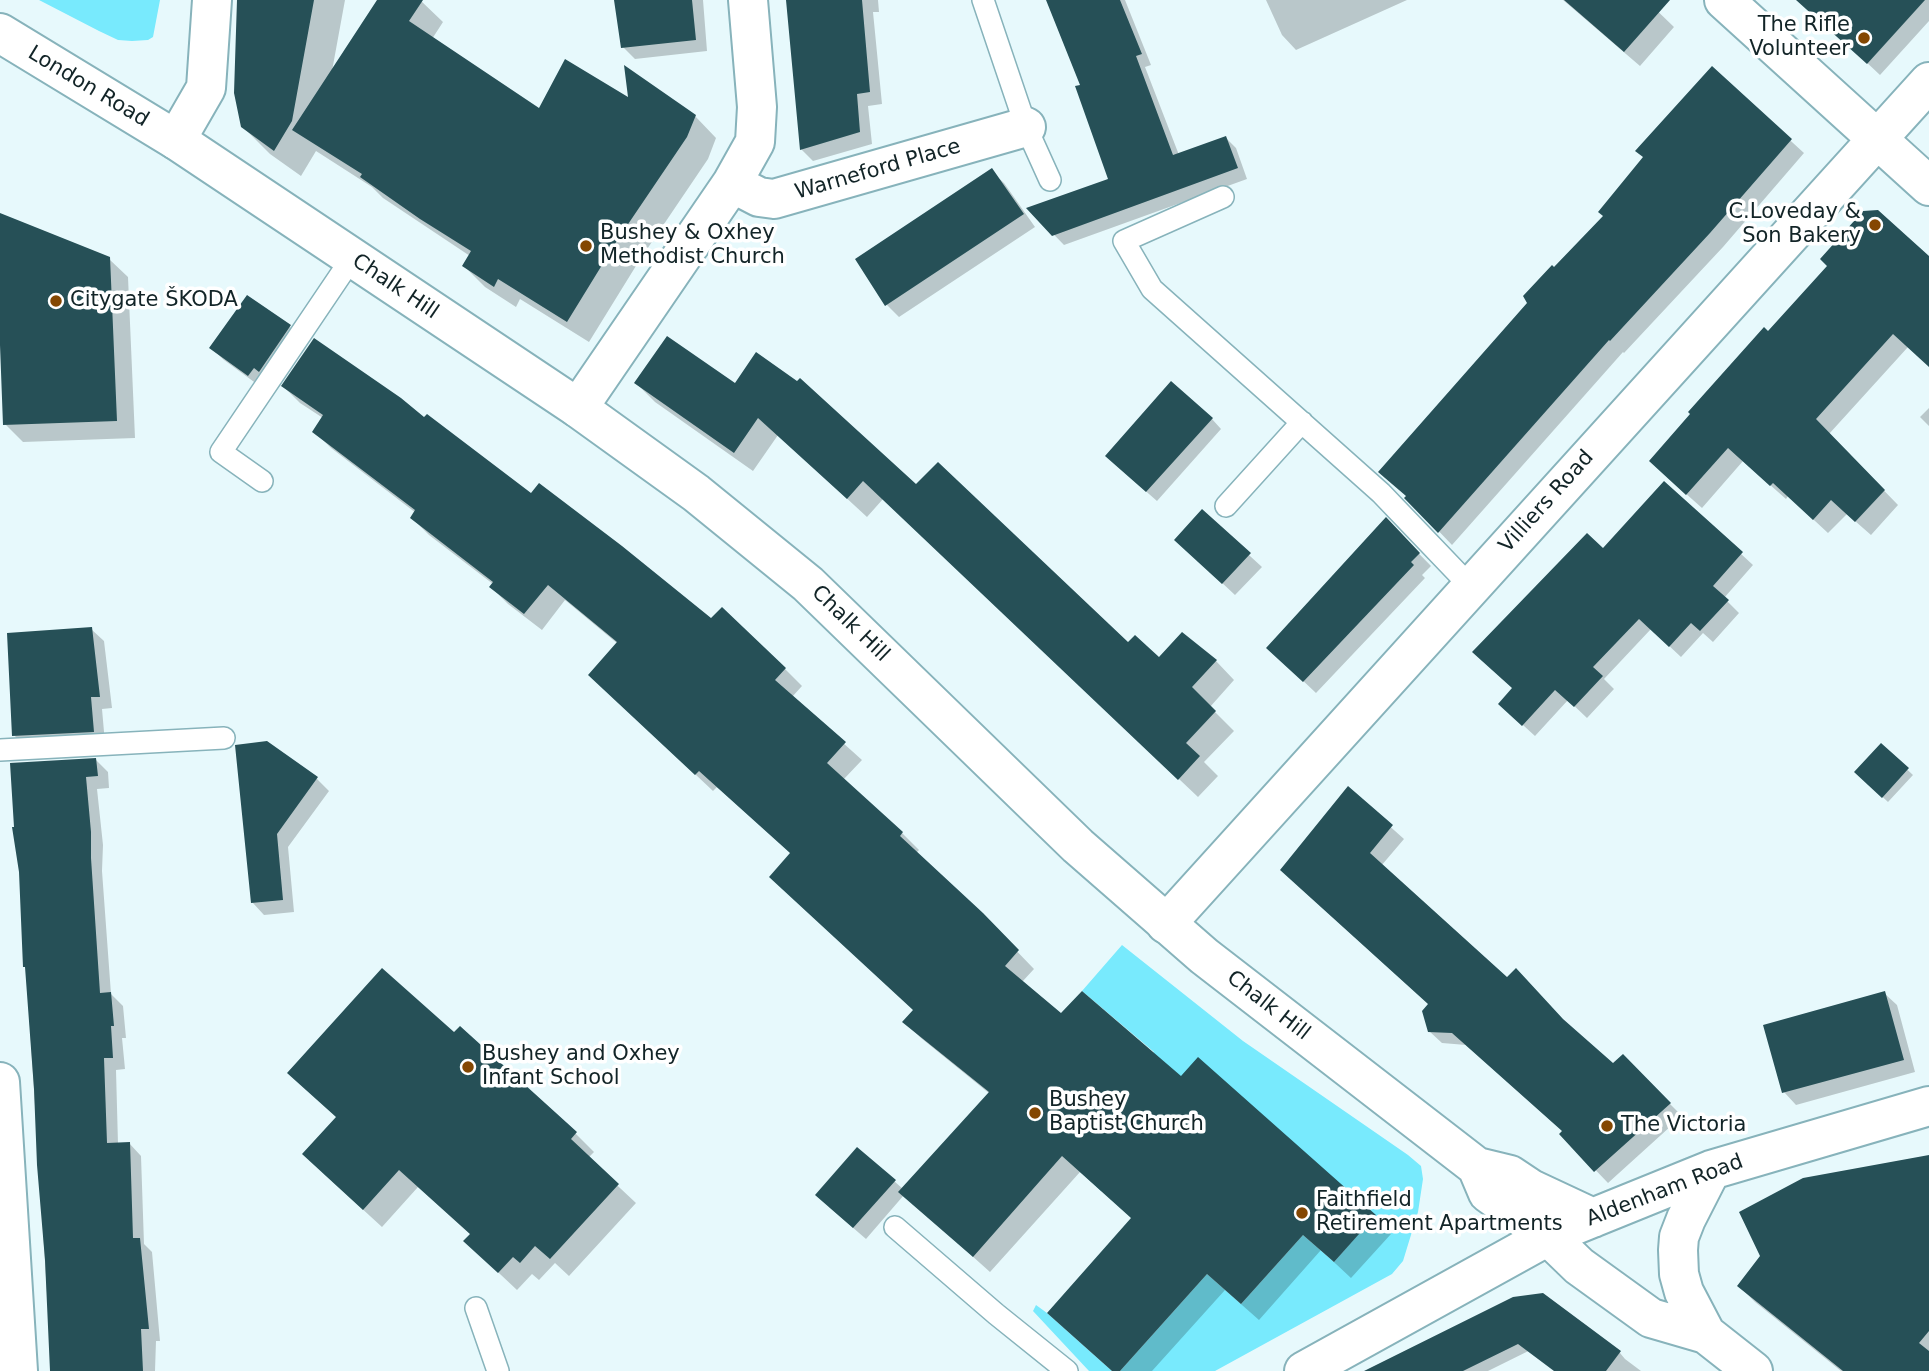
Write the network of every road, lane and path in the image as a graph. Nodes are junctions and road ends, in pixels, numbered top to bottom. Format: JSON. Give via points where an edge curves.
{"nodes":[{"id":1,"x":212,"y":0,"type":"edge"},
{"id":2,"x":748,"y":0,"type":"edge"},
{"id":3,"x":983,"y":0,"type":"edge"},
{"id":4,"x":1724,"y":0,"type":"edge"},
{"id":5,"x":0,"y":33,"type":"edge"},
{"id":6,"x":1929,"y":82,"type":"edge"},
{"id":7,"x":1026,"y":127,"type":"junction"},
{"id":8,"x":1877,"y":139,"type":"junction"},
{"id":9,"x":176,"y":140,"type":"junction"},
{"id":10,"x":1050,"y":180,"type":"dead end"},
{"id":11,"x":732,"y":183,"type":"junction"},
{"id":12,"x":1929,"y":186,"type":"edge"},
{"id":13,"x":1223,"y":197,"type":"dead end"},
{"id":14,"x":352,"y":258,"type":"junction"},
{"id":15,"x":578,"y":408,"type":"junction"},
{"id":16,"x":1302,"y":422,"type":"junction"},
{"id":17,"x":262,"y":481,"type":"dead end"},
{"id":18,"x":1226,"y":506,"type":"dead end"},
{"id":19,"x":1471,"y":587,"type":"junction"},
{"id":20,"x":223,"y":738,"type":"dead end"},
{"id":21,"x":0,"y":750,"type":"edge"},
{"id":22,"x":1166,"y":924,"type":"junction"},
{"id":23,"x":0,"y":1082,"type":"edge"},
{"id":24,"x":1929,"y":1106,"type":"edge"},
{"id":25,"x":1477,"y":1167,"type":"junction"},
{"id":26,"x":1712,"y":1170,"type":"junction"},
{"id":27,"x":1592,"y":1218,"type":"junction"},
{"id":28,"x":895,"y":1227,"type":"dead end"},
{"id":29,"x":1548,"y":1236,"type":"junction"},
{"id":30,"x":476,"y":1308,"type":"dead end"},
{"id":31,"x":1706,"y":1334,"type":"junction"},
{"id":32,"x":18,"y":1371,"type":"edge"},
{"id":33,"x":498,"y":1371,"type":"edge"},
{"id":34,"x":1067,"y":1371,"type":"edge"},
{"id":35,"x":1304,"y":1371,"type":"edge"},
{"id":36,"x":1754,"y":1371,"type":"edge"}],
"edges":[{"from":1,"to":9,"type":"main road","via":[[206,88]]},
{"from":2,"to":11,"type":"main road","via":[[757,107],[755,142]]},
{"from":3,"to":7,"type":"lane"},
{"from":4,"to":8,"type":"main road"},
{"from":5,"to":9,"type":"main road","name":"London Road"},
{"from":6,"to":8,"type":"main road","name":"Villiers Road"},
{"from":7,"to":10,"type":"lane"},
{"from":7,"to":11,"type":"main road","name":"Warneford Place","via":[[774,200]]},
{"from":8,"to":12,"type":"main road"},
{"from":8,"to":19,"type":"main road","name":"Villiers Road"},
{"from":9,"to":14,"type":"main road","name":"Chalk Hill"},
{"from":11,"to":15,"type":"main road"},
{"from":13,"to":16,"type":"lane","via":[[1124,241],[1152,289]]},
{"from":14,"to":15,"type":"main road","name":"Chalk Hill"},
{"from":14,"to":17,"type":"lane","via":[[221,452]]},
{"from":15,"to":22,"type":"main road","name":"Chalk Hill","via":[[696,493],[808,584],[1078,846]]},
{"from":16,"to":18,"type":"lane"},
{"from":16,"to":19,"type":"lane","via":[[1381,493]]},
{"from":19,"to":22,"type":"main road","name":"Villiers Road"},
{"from":20,"to":21,"type":"lane"},
{"from":22,"to":25,"type":"main road","name":"Chalk Hill"},
{"from":23,"to":32,"type":"main road"},
{"from":24,"to":26,"type":"main road","name":"Aldenham Road"},
{"from":25,"to":27,"type":"main road","name":"Chalk Hill","via":[[1510,1175]]},
{"from":25,"to":29,"type":"main road","name":"Chalk Hill","via":[[1488,1193]]},
{"from":26,"to":27,"type":"main road","name":"Aldenham Road"},
{"from":26,"to":31,"type":"main road","via":[[1686,1219],[1678,1250],[1684,1292]]},
{"from":27,"to":29,"type":"main road","name":"Aldenham Road"},
{"from":28,"to":34,"type":"lane"},
{"from":29,"to":31,"type":"main road","name":"Chalk Hill","via":[[1579,1266],[1651,1318]]},
{"from":29,"to":35,"type":"main road","name":"Aldenham Road"},
{"from":30,"to":33,"type":"lane"},
{"from":31,"to":36,"type":"main road","name":"Chalk Hill"}]}
